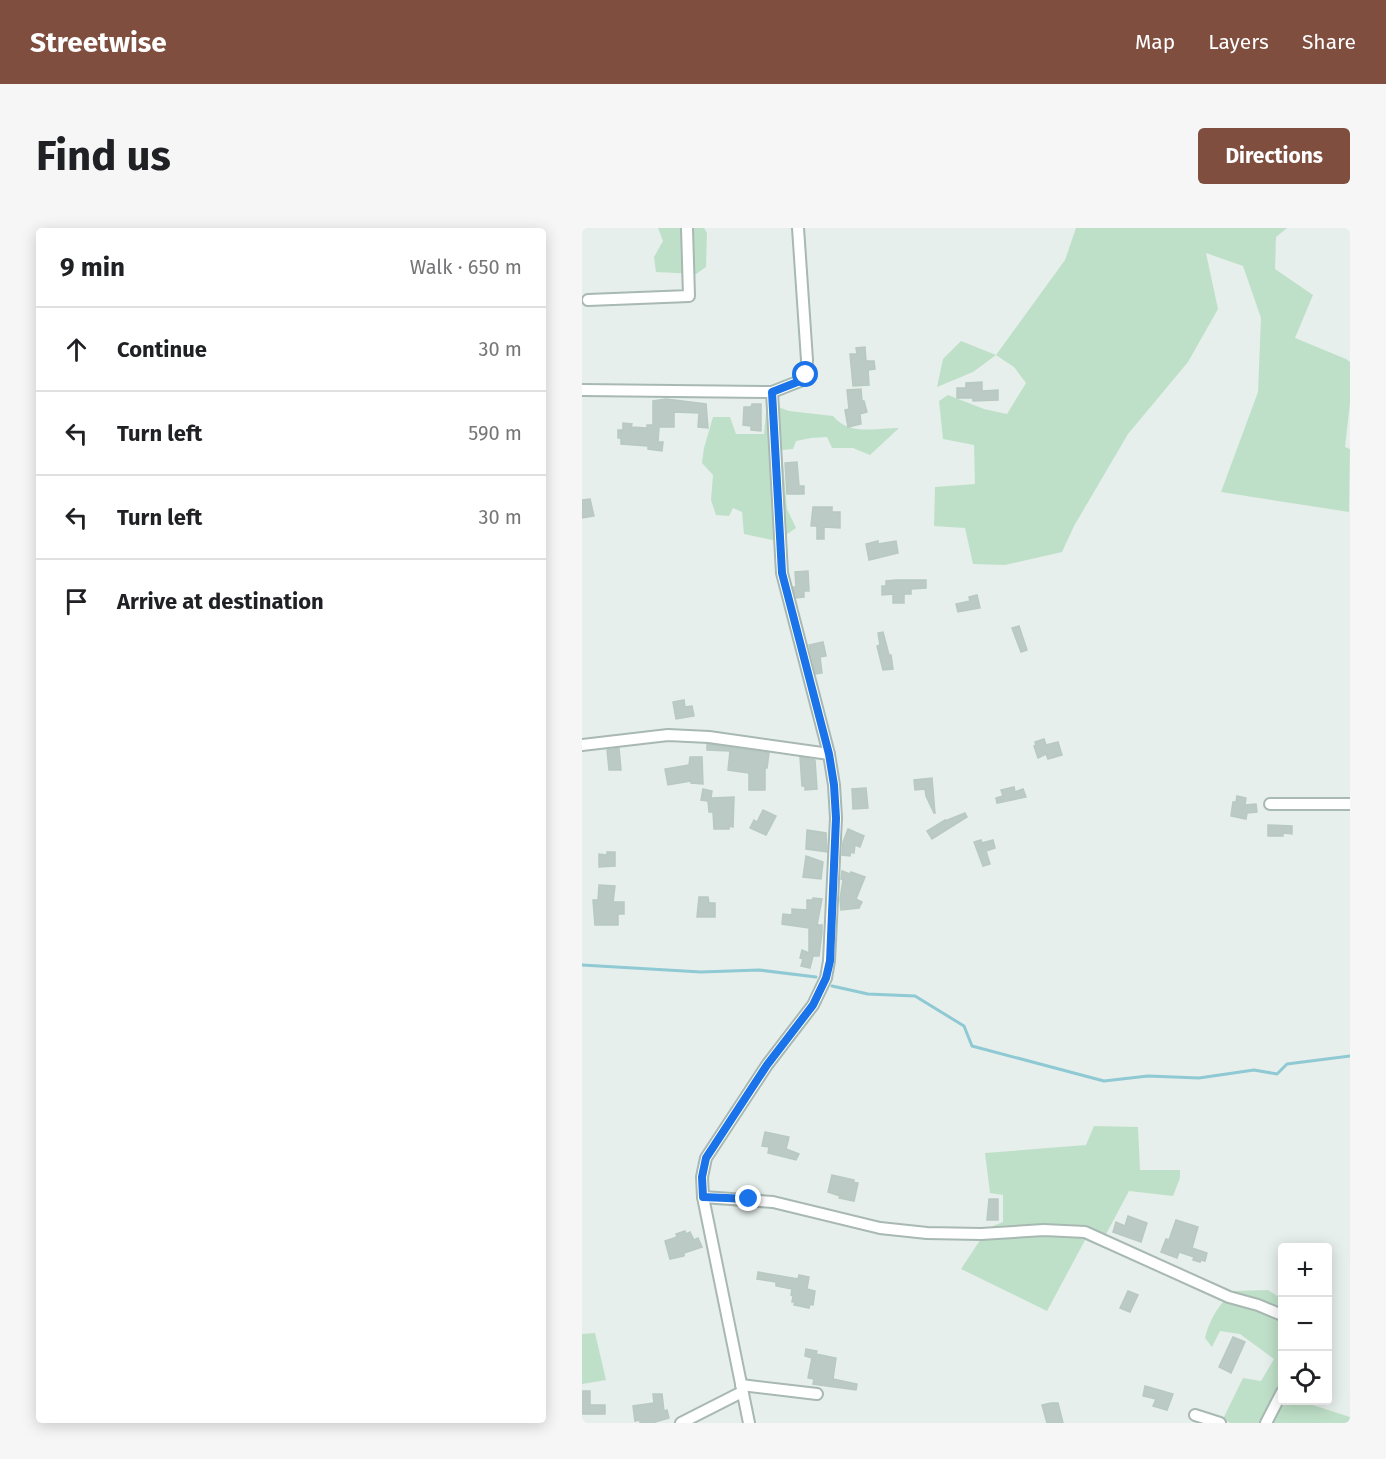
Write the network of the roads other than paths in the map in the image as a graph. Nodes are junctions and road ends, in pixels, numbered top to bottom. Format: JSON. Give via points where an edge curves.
{"nodes":[{"id":1,"x":687,"y":228,"type":"edge"},
{"id":2,"x":798,"y":228,"type":"edge"},
{"id":3,"x":588,"y":300,"type":"dead end"},
{"id":4,"x":582,"y":390,"type":"edge"},
{"id":5,"x":772,"y":392,"type":"junction"},
{"id":6,"x":582,"y":745,"type":"edge"},
{"id":7,"x":829,"y":754,"type":"junction"},
{"id":8,"x":1270,"y":804,"type":"dead end"},
{"id":9,"x":1350,"y":804,"type":"edge"},
{"id":10,"x":703,"y":1197,"type":"junction"},
{"id":11,"x":1278,"y":1313,"type":"edge"},
{"id":12,"x":742,"y":1388,"type":"junction"},
{"id":13,"x":817,"y":1394,"type":"dead end"},
{"id":14,"x":1278,"y":1400,"type":"edge"},
{"id":15,"x":1195,"y":1415,"type":"dead end"},
{"id":16,"x":681,"y":1423,"type":"edge"},
{"id":17,"x":749,"y":1423,"type":"edge"},
{"id":18,"x":1220,"y":1423,"type":"edge"},
{"id":19,"x":1266,"y":1423,"type":"edge"}],
"edges":[{"from":1,"to":3,"type":"street","via":[[689,296]]},
{"from":2,"to":5,"type":"street","via":[[806,375]]},
{"from":4,"to":5,"type":"street"},
{"from":5,"to":7,"type":"street","via":[[782,573]]},
{"from":6,"to":7,"type":"street","via":[[678,735]]},
{"from":7,"to":10,"type":"street","via":[[836,818],[826,978],[813,1005],[767,1065],[706,1158]]},
{"from":8,"to":9,"type":"street"},
{"from":10,"to":11,"type":"street","via":[[773,1202],[880,1227],[927,1233],[1084,1232],[1228,1297]]},
{"from":10,"to":12,"type":"street"},
{"from":12,"to":13,"type":"street"},
{"from":12,"to":16,"type":"street"},
{"from":12,"to":17,"type":"street"},
{"from":14,"to":19,"type":"street"},
{"from":15,"to":18,"type":"street"}]}
